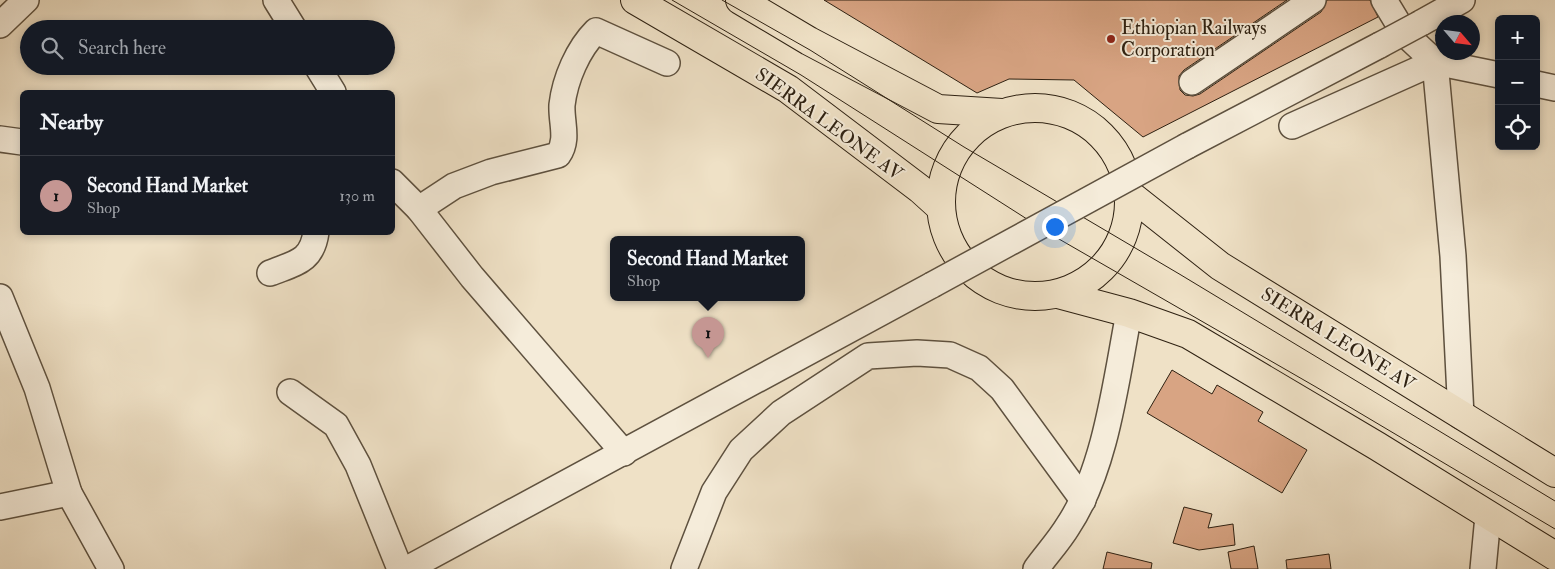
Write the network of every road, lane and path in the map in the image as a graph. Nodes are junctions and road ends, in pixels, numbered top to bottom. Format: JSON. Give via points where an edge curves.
{"nodes":[{"id":1,"x":26,"y":0,"type":"edge"},
{"id":2,"x":276,"y":0,"type":"edge"},
{"id":3,"x":635,"y":0,"type":"edge"},
{"id":4,"x":740,"y":0,"type":"edge"},
{"id":5,"x":1313,"y":0,"type":"edge"},
{"id":6,"x":1384,"y":0,"type":"edge"},
{"id":7,"x":1462,"y":0,"type":"edge"},
{"id":8,"x":288,"y":20,"type":"edge"},
{"id":9,"x":0,"y":25,"type":"edge"},
{"id":10,"x":1435,"y":62,"type":"junction"},
{"id":11,"x":667,"y":63,"type":"dead end"},
{"id":12,"x":323,"y":75,"type":"edge"},
{"id":13,"x":1495,"y":75,"type":"edge"},
{"id":14,"x":1192,"y":82,"type":"dead end"},
{"id":15,"x":1540,"y":85,"type":"edge"},
{"id":16,"x":1555,"y":88,"type":"edge"},
{"id":17,"x":332,"y":90,"type":"edge"},
{"id":18,"x":1002,"y":114,"type":"junction"},
{"id":19,"x":1292,"y":126,"type":"dead end"},
{"id":20,"x":0,"y":139,"type":"edge"},
{"id":21,"x":20,"y":142,"type":"edge"},
{"id":22,"x":395,"y":185,"type":"edge"},
{"id":23,"x":1129,"y":194,"type":"junction"},
{"id":24,"x":941,"y":208,"type":"junction"},
{"id":25,"x":419,"y":209,"type":"junction"},
{"id":26,"x":315,"y":235,"type":"edge"},
{"id":27,"x":270,"y":273,"type":"dead end"},
{"id":28,"x":1058,"y":294,"type":"junction"},
{"id":29,"x":0,"y":298,"type":"edge"},
{"id":30,"x":1130,"y":313,"type":"junction"},
{"id":31,"x":290,"y":392,"type":"dead end"},
{"id":32,"x":1461,"y":416,"type":"junction"},
{"id":33,"x":624,"y":453,"type":"junction"},
{"id":34,"x":1555,"y":474,"type":"edge"},
{"id":35,"x":69,"y":493,"type":"junction"},
{"id":36,"x":1082,"y":500,"type":"junction"},
{"id":37,"x":0,"y":507,"type":"edge"},
{"id":38,"x":1488,"y":516,"type":"junction"},
{"id":39,"x":1555,"y":556,"type":"edge"},
{"id":40,"x":111,"y":569,"type":"edge"},
{"id":41,"x":400,"y":569,"type":"edge"},
{"id":42,"x":407,"y":569,"type":"edge"},
{"id":43,"x":684,"y":569,"type":"edge"},
{"id":44,"x":1036,"y":569,"type":"edge"},
{"id":45,"x":1483,"y":569,"type":"edge"}],
"edges":[{"from":1,"to":9,"type":"street"},
{"from":2,"to":8,"type":"street"},
{"from":3,"to":24,"type":"main road","name":"SIERRA LEONE AV","via":[[788,89]]},
{"from":4,"to":18,"type":"main road","via":[[809,41],[938,109]]},
{"from":5,"to":14,"type":"street"},
{"from":6,"to":10,"type":"street","via":[[1404,33]]},
{"from":7,"to":33,"type":"street","bridge":true},
{"from":10,"to":13,"type":"street"},
{"from":10,"to":19,"type":"street"},
{"from":10,"to":32,"type":"street","via":[[1453,256]]},
{"from":11,"to":25,"type":"street","via":[[596,30],[585,42],[568,80],[562,105],[564,147],[558,154],[454,186]]},
{"from":12,"to":17,"type":"street"},
{"from":15,"to":16,"type":"street"},
{"from":18,"to":23,"type":"main road","via":[[1036,107],[1070,114],[1100,132],[1120,160]]},
{"from":18,"to":24,"type":"main road","via":[[976,129],[956,151],[944,178]]},
{"from":20,"to":21,"type":"street"},
{"from":22,"to":25,"type":"street"},
{"from":23,"to":28,"type":"main road","via":[[1126,227],[1112,257],[1088,280]]},
{"from":23,"to":32,"type":"main road","name":"SIERRA LEONE AV","via":[[1220,266]]},
{"from":24,"to":28,"type":"main road","via":[[952,248],[979,279],[1017,295]]},
{"from":25,"to":33,"type":"street","via":[[472,277]]},
{"from":26,"to":27,"type":"street","via":[[307,257]]},
{"from":28,"to":30,"type":"main road"},
{"from":29,"to":35,"type":"street","via":[[37,388]]},
{"from":30,"to":36,"type":"street","via":[[1102,447]]},
{"from":30,"to":38,"type":"main road","via":[[1188,334]]},
{"from":31,"to":41,"type":"street","via":[[336,425],[358,466]]},
{"from":32,"to":34,"type":"main road","name":"SIERRA LEONE AV"},
{"from":33,"to":42,"type":"street"},
{"from":35,"to":37,"type":"street"},
{"from":35,"to":40,"type":"street"},
{"from":36,"to":43,"type":"street","via":[[1002,389],[978,368],[950,355],[868,356],[781,413],[741,450],[714,492]]},
{"from":36,"to":44,"type":"street","via":[[1069,526]]},
{"from":38,"to":39,"type":"main road"},
{"from":38,"to":45,"type":"street"}]}
